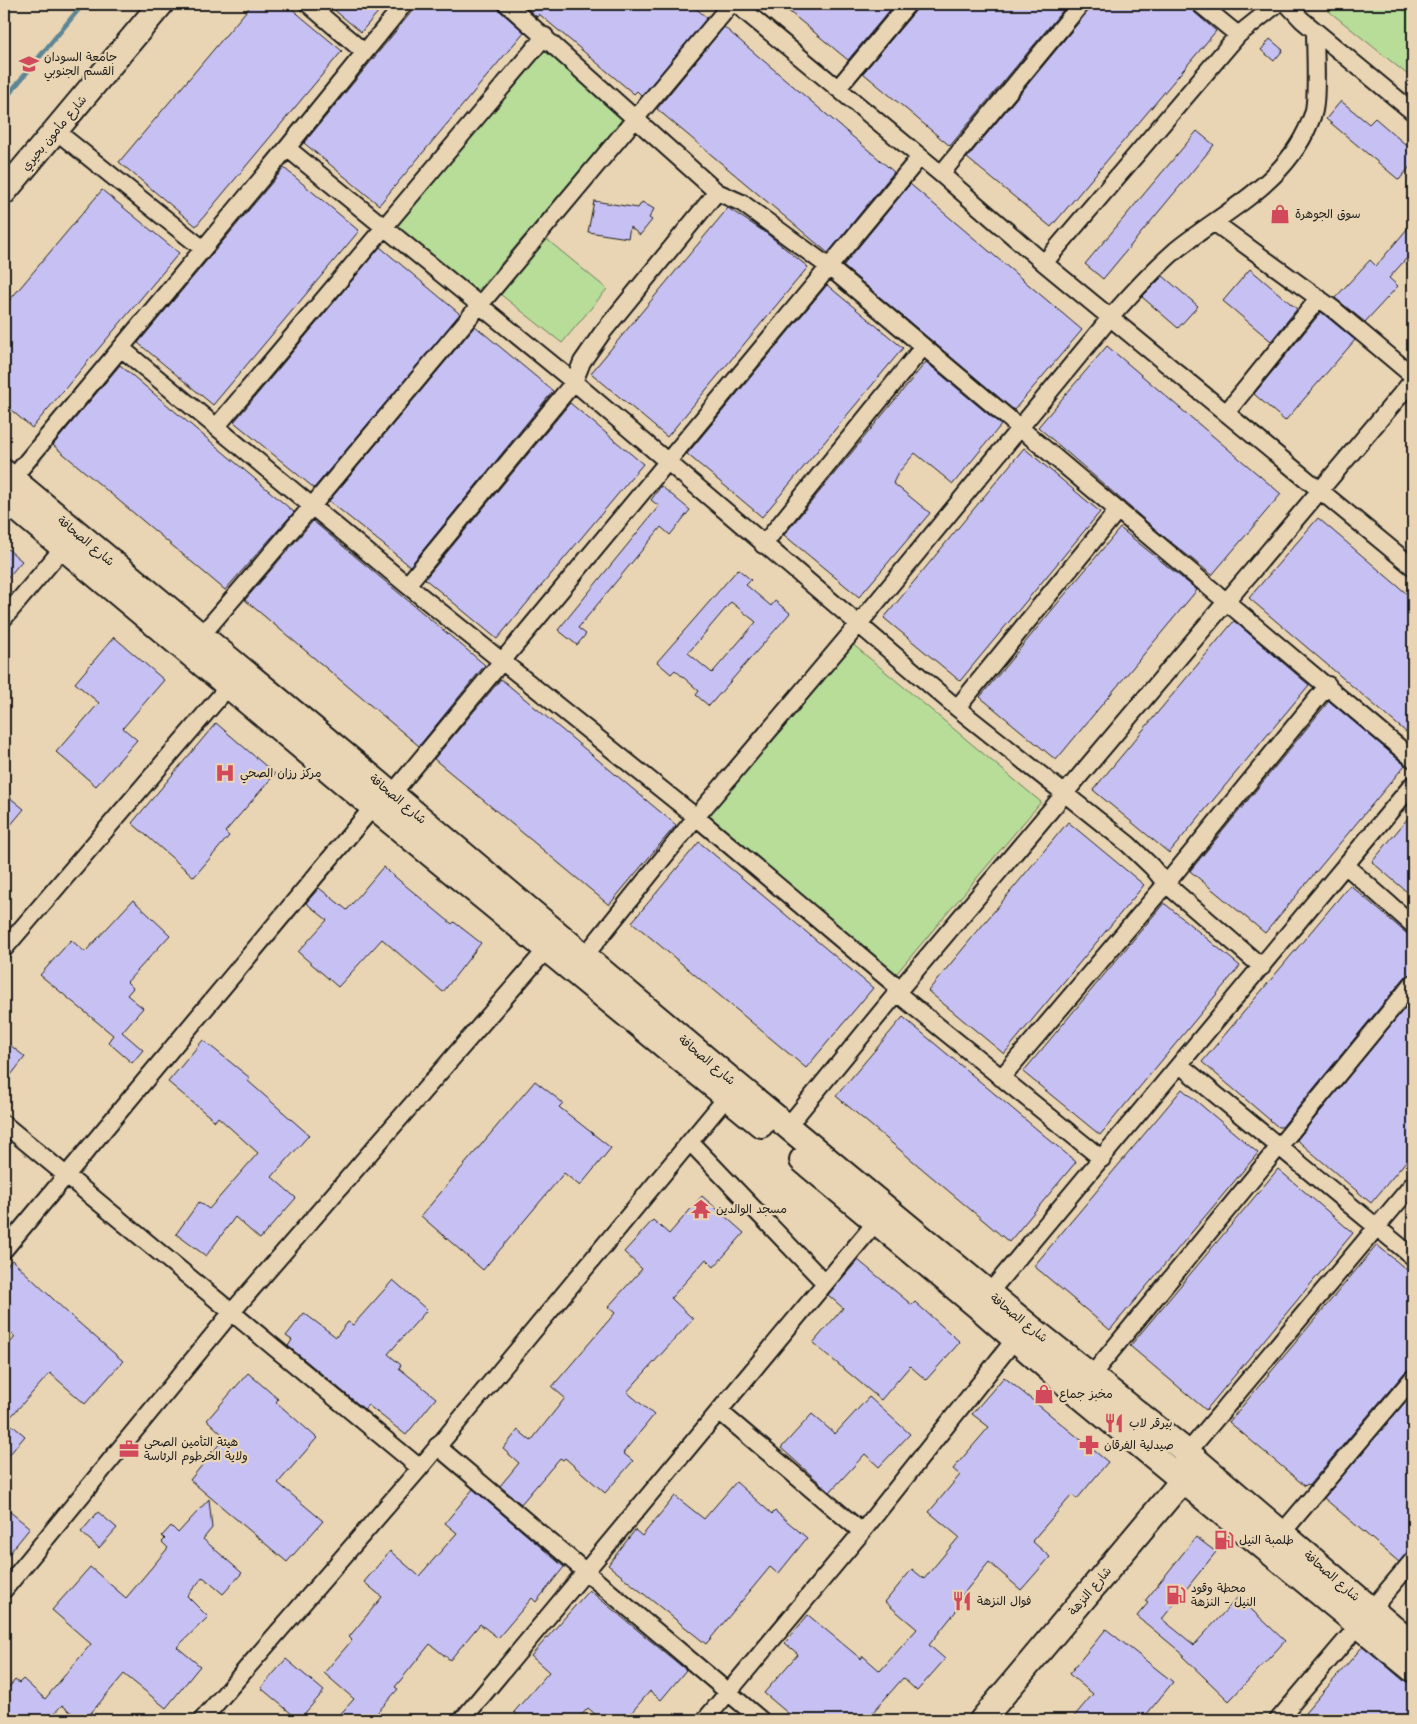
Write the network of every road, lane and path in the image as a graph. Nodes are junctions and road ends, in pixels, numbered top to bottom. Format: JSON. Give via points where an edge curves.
{"nodes":[{"id":1,"x":161,"y":4,"type":"edge"},
{"id":2,"x":308,"y":4,"type":"edge"},
{"id":3,"x":404,"y":4,"type":"edge"},
{"id":4,"x":507,"y":4,"type":"edge"},
{"id":5,"x":731,"y":4,"type":"edge"},
{"id":6,"x":736,"y":4,"type":"edge"},
{"id":7,"x":908,"y":4,"type":"edge"},
{"id":8,"x":1081,"y":4,"type":"edge"},
{"id":9,"x":1200,"y":4,"type":"edge"},
{"id":10,"x":1277,"y":4,"type":"edge"},
{"id":11,"x":1287,"y":4,"type":"edge"},
{"id":12,"x":1315,"y":31,"type":"junction"},
{"id":13,"x":1238,"y":35,"type":"junction"},
{"id":14,"x":545,"y":36,"type":"junction"},
{"id":15,"x":364,"y":52,"type":"junction"},
{"id":16,"x":838,"y":88,"type":"junction"},
{"id":17,"x":1413,"y":112,"type":"edge"},
{"id":18,"x":636,"y":120,"type":"junction"},
{"id":19,"x":56,"y":131,"type":"junction"},
{"id":20,"x":288,"y":148,"type":"junction"},
{"id":21,"x":920,"y":157,"type":"junction"},
{"id":22,"x":941,"y":174,"type":"junction"},
{"id":23,"x":4,"y":192,"type":"edge"},
{"id":24,"x":717,"y":192,"type":"junction"},
{"id":25,"x":1215,"y":224,"type":"junction"},
{"id":26,"x":382,"y":228,"type":"junction"},
{"id":27,"x":202,"y":248,"type":"junction"},
{"id":28,"x":1044,"y":263,"type":"junction"},
{"id":29,"x":829,"y":267,"type":"junction"},
{"id":30,"x":1319,"y":298,"type":"junction"},
{"id":31,"x":479,"y":304,"type":"junction"},
{"id":32,"x":1110,"y":318,"type":"junction"},
{"id":33,"x":923,"y":347,"type":"junction"},
{"id":34,"x":121,"y":348,"type":"junction"},
{"id":35,"x":1413,"y":376,"type":"edge"},
{"id":36,"x":1413,"y":380,"type":"edge"},
{"id":37,"x":574,"y":382,"type":"junction"},
{"id":38,"x":1226,"y":413,"type":"junction"},
{"id":39,"x":217,"y":426,"type":"junction"},
{"id":40,"x":1019,"y":428,"type":"junction"},
{"id":41,"x":668,"y":464,"type":"junction"},
{"id":42,"x":7,"y":483,"type":"edge"},
{"id":43,"x":1319,"y":490,"type":"junction"},
{"id":44,"x":312,"y":506,"type":"junction"},
{"id":45,"x":1118,"y":510,"type":"junction"},
{"id":46,"x":763,"y":546,"type":"junction"},
{"id":47,"x":63,"y":548,"type":"junction"},
{"id":48,"x":1413,"y":568,"type":"edge"},
{"id":49,"x":407,"y":585,"type":"junction"},
{"id":50,"x":1226,"y":601,"type":"junction"},
{"id":51,"x":4,"y":618,"type":"edge"},
{"id":52,"x":858,"y":625,"type":"junction"},
{"id":53,"x":200,"y":637,"type":"junction"},
{"id":54,"x":502,"y":661,"type":"junction"},
{"id":55,"x":1328,"y":685,"type":"junction"},
{"id":56,"x":228,"y":687,"type":"junction"},
{"id":57,"x":957,"y":708,"type":"junction"},
{"id":58,"x":1413,"y":759,"type":"edge"},
{"id":59,"x":1413,"y":784,"type":"edge"},
{"id":60,"x":1065,"y":795,"type":"junction"},
{"id":61,"x":383,"y":800,"type":"junction"},
{"id":62,"x":696,"y":817,"type":"junction"},
{"id":63,"x":1345,"y":866,"type":"junction"},
{"id":64,"x":1166,"y":884,"type":"junction"},
{"id":65,"x":1413,"y":925,"type":"edge"},
{"id":66,"x":552,"y":943,"type":"junction"},
{"id":67,"x":4,"y":949,"type":"edge"},
{"id":68,"x":578,"y":963,"type":"junction"},
{"id":69,"x":1262,"y":967,"type":"junction"},
{"id":70,"x":1413,"y":983,"type":"edge"},
{"id":71,"x":898,"y":991,"type":"junction"},
{"id":72,"x":1180,"y":1065,"type":"junction"},
{"id":73,"x":1001,"y":1078,"type":"junction"},
{"id":74,"x":726,"y":1098,"type":"junction"},
{"id":75,"x":4,"y":1124,"type":"edge"},
{"id":76,"x":788,"y":1127,"type":"junction"},
{"id":77,"x":690,"y":1142,"type":"junction"},
{"id":78,"x":1280,"y":1146,"type":"junction"},
{"id":79,"x":1102,"y":1159,"type":"junction"},
{"id":80,"x":66,"y":1175,"type":"junction"},
{"id":81,"x":1413,"y":1184,"type":"edge"},
{"id":82,"x":876,"y":1222,"type":"junction"},
{"id":83,"x":1377,"y":1227,"type":"junction"},
{"id":84,"x":4,"y":1250,"type":"edge"},
{"id":85,"x":1413,"y":1257,"type":"edge"},
{"id":86,"x":825,"y":1283,"type":"junction"},
{"id":87,"x":989,"y":1294,"type":"junction"},
{"id":88,"x":231,"y":1313,"type":"junction"},
{"id":89,"x":1015,"y":1339,"type":"junction"},
{"id":90,"x":1091,"y":1376,"type":"junction"},
{"id":91,"x":1413,"y":1378,"type":"edge"},
{"id":92,"x":719,"y":1411,"type":"junction"},
{"id":93,"x":437,"y":1446,"type":"junction"},
{"id":94,"x":1193,"y":1457,"type":"junction"},
{"id":95,"x":420,"y":1468,"type":"junction"},
{"id":96,"x":1176,"y":1476,"type":"junction"},
{"id":97,"x":862,"y":1532,"type":"junction"},
{"id":98,"x":1282,"y":1533,"type":"junction"},
{"id":99,"x":1413,"y":1560,"type":"edge"},
{"id":100,"x":586,"y":1572,"type":"junction"},
{"id":101,"x":4,"y":1590,"type":"edge"},
{"id":102,"x":1364,"y":1618,"type":"junction"},
{"id":103,"x":1413,"y":1645,"type":"edge"},
{"id":104,"x":1413,"y":1670,"type":"edge"},
{"id":105,"x":728,"y":1692,"type":"junction"},
{"id":106,"x":988,"y":1718,"type":"edge"},
{"id":107,"x":202,"y":1720,"type":"edge"},
{"id":108,"x":462,"y":1720,"type":"edge"},
{"id":109,"x":705,"y":1720,"type":"edge"},
{"id":110,"x":761,"y":1720,"type":"edge"},
{"id":111,"x":1278,"y":1720,"type":"edge"}],
"edges":[{"from":1,"to":19,"type":"main road","name":"شارع مأمون بحيري"},
{"from":2,"to":15,"type":"street"},
{"from":3,"to":15,"type":"street"},
{"from":4,"to":14,"type":"street"},
{"from":5,"to":18,"type":"street"},
{"from":6,"to":16,"type":"street"},
{"from":7,"to":16,"type":"street"},
{"from":8,"to":22,"type":"street"},
{"from":9,"to":13,"type":"street"},
{"from":10,"to":13,"type":"street"},
{"from":11,"to":12,"type":"street"},
{"from":12,"to":17,"type":"street"},
{"from":12,"to":25,"type":"street","via":[[1314,112],[1299,147],[1278,173]]},
{"from":13,"to":28,"type":"street"},
{"from":14,"to":18,"type":"street"},
{"from":14,"to":26,"type":"street"},
{"from":15,"to":20,"type":"street"},
{"from":16,"to":21,"type":"street"},
{"from":18,"to":24,"type":"street"},
{"from":18,"to":31,"type":"street"},
{"from":19,"to":23,"type":"main road","name":"شارع مأمون بحيري"},
{"from":19,"to":27,"type":"street"},
{"from":20,"to":26,"type":"street"},
{"from":20,"to":27,"type":"street"},
{"from":21,"to":22,"type":"street"},
{"from":21,"to":29,"type":"street"},
{"from":22,"to":28,"type":"street"},
{"from":24,"to":29,"type":"street","via":[[742,203]]},
{"from":24,"to":37,"type":"street","via":[[602,333],[582,362]]},
{"from":25,"to":30,"type":"street"},
{"from":25,"to":32,"type":"street","via":[[1178,249],[1148,275]]},
{"from":26,"to":31,"type":"street"},
{"from":26,"to":39,"type":"street"},
{"from":27,"to":34,"type":"street"},
{"from":28,"to":32,"type":"street"},
{"from":29,"to":33,"type":"street"},
{"from":29,"to":41,"type":"street"},
{"from":30,"to":35,"type":"street"},
{"from":30,"to":38,"type":"street"},
{"from":31,"to":37,"type":"street"},
{"from":31,"to":44,"type":"street"},
{"from":32,"to":38,"type":"street"},
{"from":32,"to":40,"type":"street"},
{"from":33,"to":40,"type":"street"},
{"from":33,"to":46,"type":"street"},
{"from":34,"to":39,"type":"street"},
{"from":34,"to":42,"type":"street"},
{"from":36,"to":43,"type":"street"},
{"from":37,"to":41,"type":"street"},
{"from":37,"to":49,"type":"street"},
{"from":38,"to":43,"type":"street"},
{"from":39,"to":44,"type":"street"},
{"from":40,"to":45,"type":"street"},
{"from":40,"to":52,"type":"street"},
{"from":41,"to":46,"type":"street"},
{"from":41,"to":54,"type":"street"},
{"from":42,"to":47,"type":"main road","name":"شارع الصحافة"},
{"from":42,"to":53,"type":"main road","name":"شارع الصحافة"},
{"from":43,"to":48,"type":"street"},
{"from":43,"to":50,"type":"street"},
{"from":44,"to":49,"type":"street"},
{"from":44,"to":53,"type":"street"},
{"from":45,"to":50,"type":"street"},
{"from":45,"to":57,"type":"street"},
{"from":46,"to":52,"type":"street"},
{"from":47,"to":51,"type":"street"},
{"from":47,"to":56,"type":"main road","name":"شارع الصحافة"},
{"from":49,"to":54,"type":"street"},
{"from":50,"to":55,"type":"street"},
{"from":50,"to":60,"type":"street"},
{"from":52,"to":57,"type":"street"},
{"from":52,"to":62,"type":"street"},
{"from":53,"to":61,"type":"main road","name":"شارع الصحافة"},
{"from":54,"to":61,"type":"street"},
{"from":54,"to":62,"type":"street"},
{"from":55,"to":58,"type":"street"},
{"from":55,"to":64,"type":"street"},
{"from":56,"to":61,"type":"main road","name":"شارع الصحافة"},
{"from":56,"to":67,"type":"street"},
{"from":57,"to":60,"type":"street"},
{"from":59,"to":63,"type":"street"},
{"from":60,"to":64,"type":"street","via":[[1128,844]]},
{"from":60,"to":71,"type":"street"},
{"from":61,"to":66,"type":"main road","name":"شارع الصحافة"},
{"from":61,"to":80,"type":"street"},
{"from":62,"to":68,"type":"street"},
{"from":62,"to":71,"type":"street"},
{"from":63,"to":65,"type":"street"},
{"from":63,"to":69,"type":"street"},
{"from":64,"to":69,"type":"street"},
{"from":64,"to":73,"type":"street"},
{"from":66,"to":68,"type":"main road","name":"شارع الصحافة"},
{"from":66,"to":88,"type":"street"},
{"from":68,"to":74,"type":"main road","name":"شارع الصحافة"},
{"from":68,"to":76,"type":"main road","name":"شارع الصحافة"},
{"from":69,"to":72,"type":"street"},
{"from":70,"to":78,"type":"street"},
{"from":71,"to":73,"type":"street"},
{"from":71,"to":76,"type":"street"},
{"from":72,"to":78,"type":"street"},
{"from":72,"to":79,"type":"street"},
{"from":73,"to":79,"type":"street"},
{"from":74,"to":77,"type":"street"},
{"from":74,"to":82,"type":"main road","name":"شارع الصحافة"},
{"from":75,"to":80,"type":"street"},
{"from":76,"to":87,"type":"main road","name":"شارع الصحافة"},
{"from":77,"to":86,"type":"street"},
{"from":77,"to":93,"type":"street"},
{"from":78,"to":83,"type":"street"},
{"from":78,"to":90,"type":"street"},
{"from":79,"to":87,"type":"street"},
{"from":80,"to":84,"type":"street"},
{"from":80,"to":88,"type":"street"},
{"from":81,"to":83,"type":"street"},
{"from":82,"to":86,"type":"street"},
{"from":82,"to":89,"type":"main road","name":"شارع الصحافة"},
{"from":83,"to":85,"type":"street"},
{"from":83,"to":94,"type":"street"},
{"from":86,"to":92,"type":"street"},
{"from":87,"to":90,"type":"main road","name":"شارع الصحافة"},
{"from":88,"to":95,"type":"street"},
{"from":88,"to":101,"type":"street"},
{"from":89,"to":96,"type":"main road","name":"شارع الصحافة"},
{"from":89,"to":97,"type":"street"},
{"from":90,"to":94,"type":"main road","name":"شارع الصحافة"},
{"from":91,"to":98,"type":"street"},
{"from":92,"to":97,"type":"street"},
{"from":92,"to":100,"type":"street"},
{"from":93,"to":95,"type":"street"},
{"from":93,"to":100,"type":"street"},
{"from":94,"to":96,"type":"main road","name":"شارع النزهة"},
{"from":94,"to":98,"type":"main road","name":"شارع الصحافة"},
{"from":95,"to":107,"type":"street"},
{"from":96,"to":102,"type":"main road","name":"شارع الصحافة"},
{"from":96,"to":106,"type":"main road","name":"شارع النزهة"},
{"from":97,"to":105,"type":"street"},
{"from":98,"to":102,"type":"main road","name":"شارع الصحافة"},
{"from":99,"to":102,"type":"street"},
{"from":100,"to":105,"type":"street"},
{"from":100,"to":108,"type":"street"},
{"from":102,"to":103,"type":"main road","name":"شارع الصحافة"},
{"from":102,"to":104,"type":"main road","name":"شارع الصحافة"},
{"from":102,"to":111,"type":"street"},
{"from":105,"to":109,"type":"street"},
{"from":105,"to":110,"type":"street"}]}
